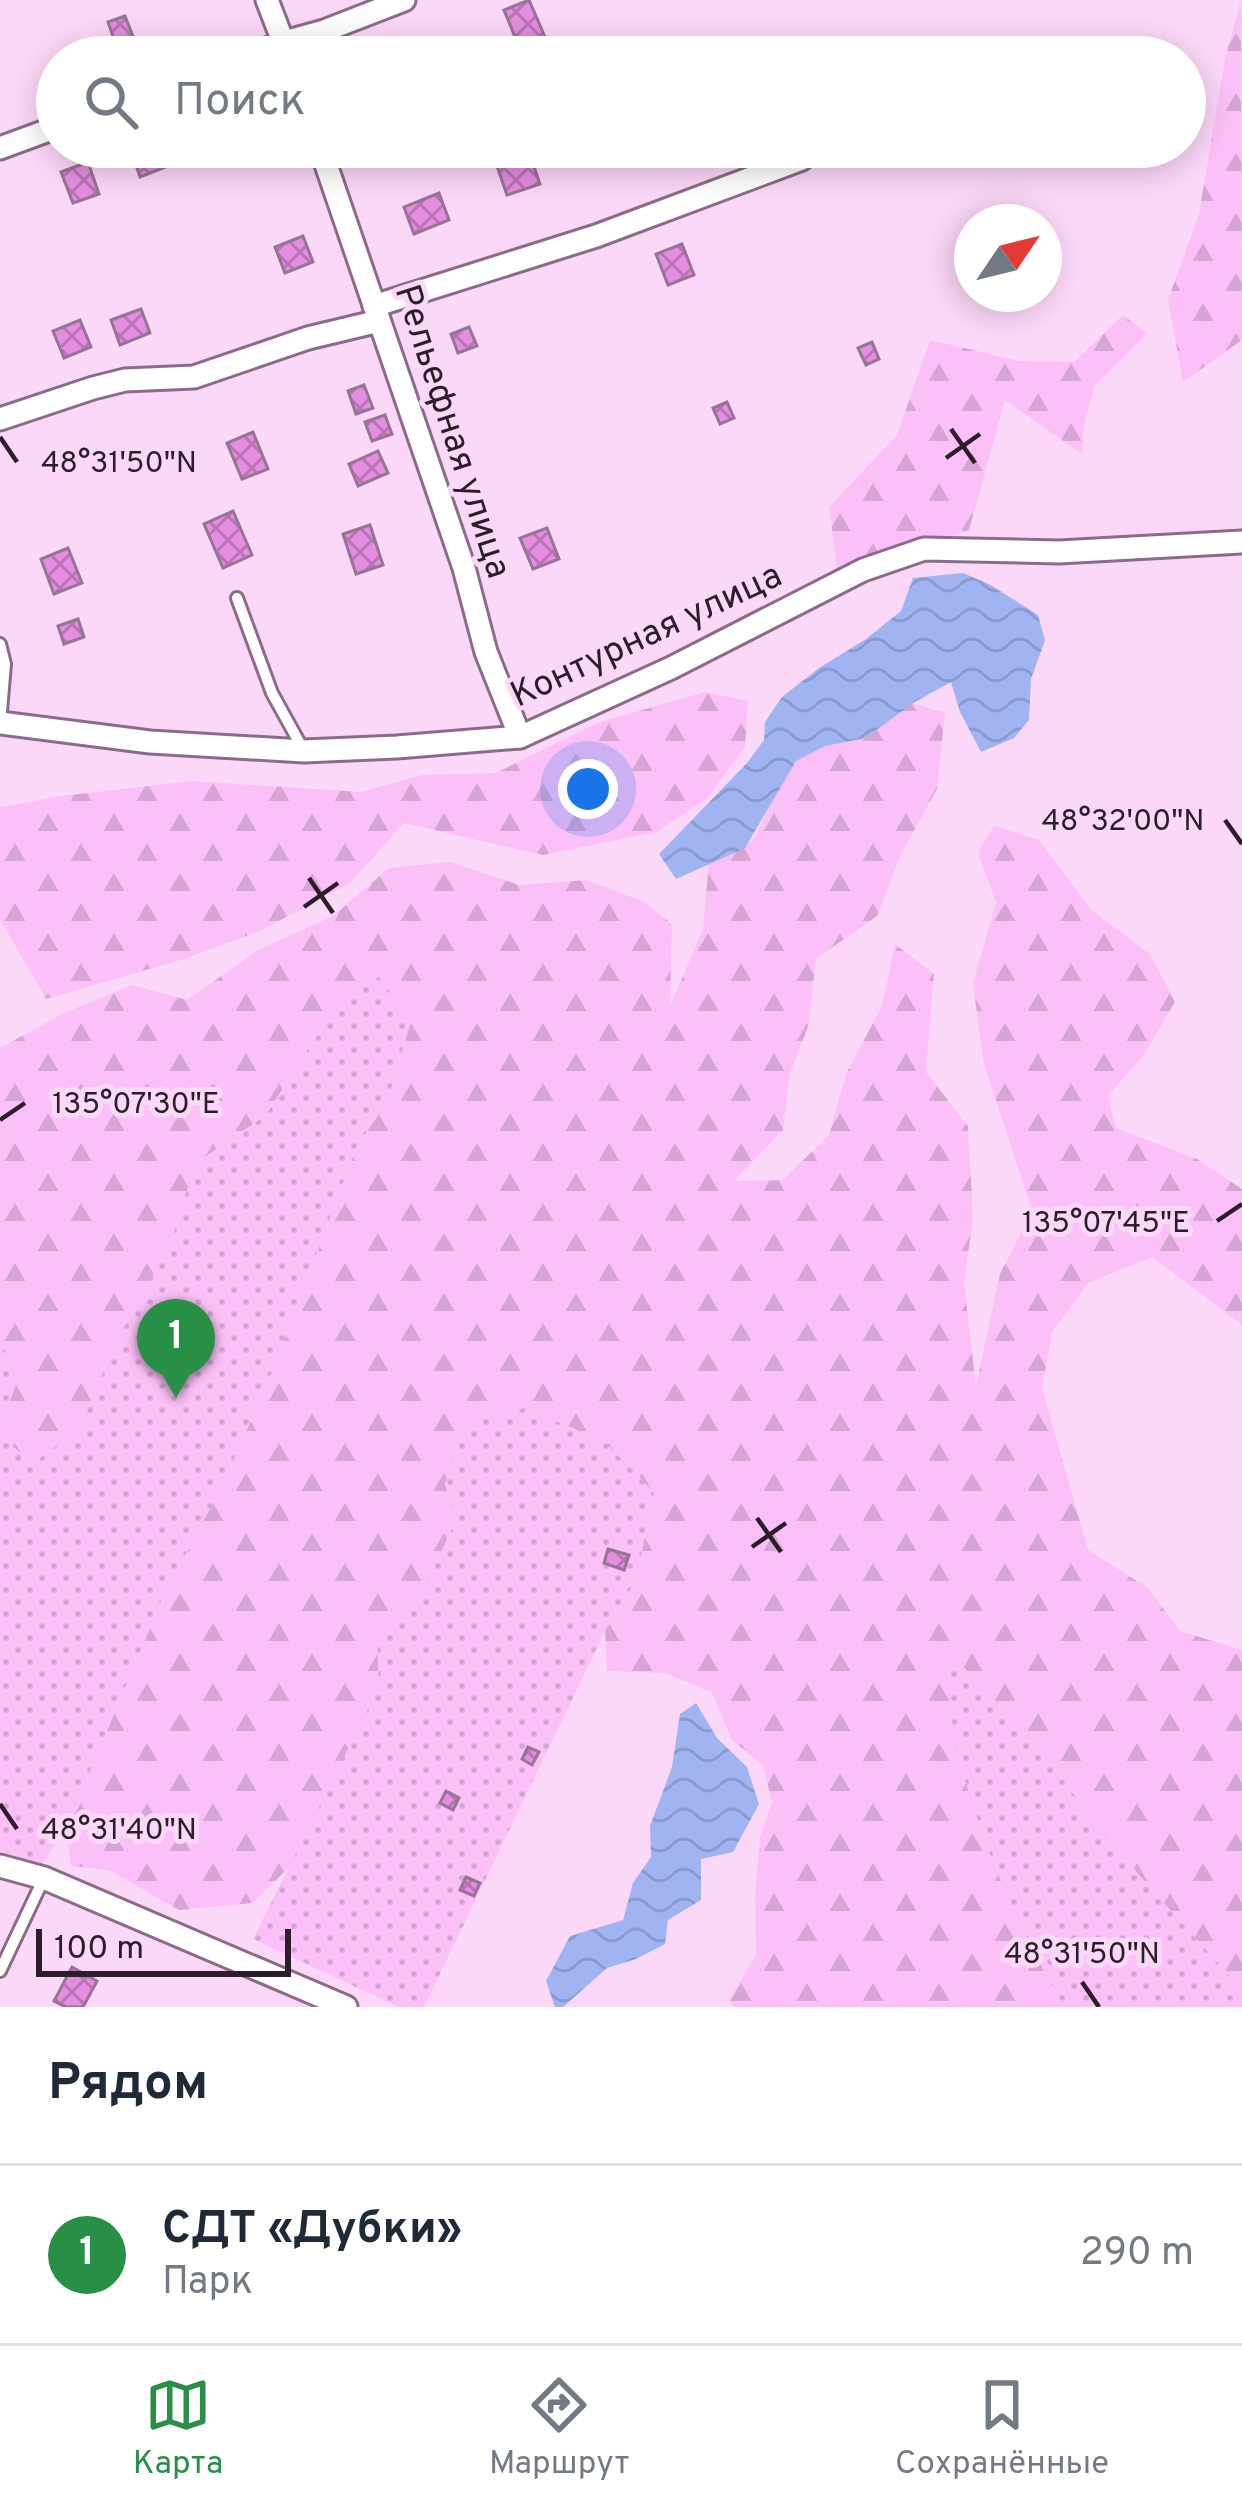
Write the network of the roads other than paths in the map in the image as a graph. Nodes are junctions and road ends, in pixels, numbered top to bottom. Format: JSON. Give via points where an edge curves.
{"nodes":[{"id":1,"x":267,"y":0,"type":"edge"},
{"id":2,"x":404,"y":0,"type":"edge"},
{"id":3,"x":281,"y":36,"type":"edge"},
{"id":4,"x":316,"y":36,"type":"edge"},
{"id":5,"x":36,"y":135,"type":"edge"},
{"id":6,"x":0,"y":148,"type":"edge"},
{"id":7,"x":327,"y":168,"type":"edge"},
{"id":8,"x":778,"y":168,"type":"edge"},
{"id":9,"x":377,"y":313,"type":"junction"},
{"id":10,"x":0,"y":419,"type":"edge"},
{"id":11,"x":1242,"y":542,"type":"edge"},
{"id":12,"x":237,"y":598,"type":"dead end"},
{"id":13,"x":0,"y":644,"type":"edge"},
{"id":14,"x":0,"y":722,"type":"edge"},
{"id":15,"x":520,"y":736,"type":"junction"},
{"id":16,"x":304,"y":751,"type":"junction"},
{"id":17,"x":0,"y":1866,"type":"edge"},
{"id":18,"x":44,"y":1878,"type":"junction"},
{"id":19,"x":0,"y":1971,"type":"edge"},
{"id":20,"x":346,"y":2007,"type":"edge"}],
"edges":[{"from":1,"to":3,"type":"street"},
{"from":2,"to":4,"type":"street"},
{"from":5,"to":6,"type":"street"},
{"from":7,"to":9,"type":"street","name":"Рельефная улица"},
{"from":8,"to":9,"type":"street"},
{"from":9,"to":10,"type":"street","via":[[194,377],[124,380]]},
{"from":9,"to":15,"type":"street","name":"Рельефная улица"},
{"from":11,"to":15,"type":"street","name":"Контурная улица","via":[[924,549],[863,570]]},
{"from":12,"to":16,"type":"lane","via":[[272,693]]},
{"from":13,"to":14,"type":"lane"},
{"from":14,"to":16,"type":"street","name":"Контурная улица"},
{"from":15,"to":16,"type":"street","name":"Контурная улица"},
{"from":17,"to":18,"type":"street"},
{"from":18,"to":19,"type":"lane"},
{"from":18,"to":20,"type":"street"}]}
